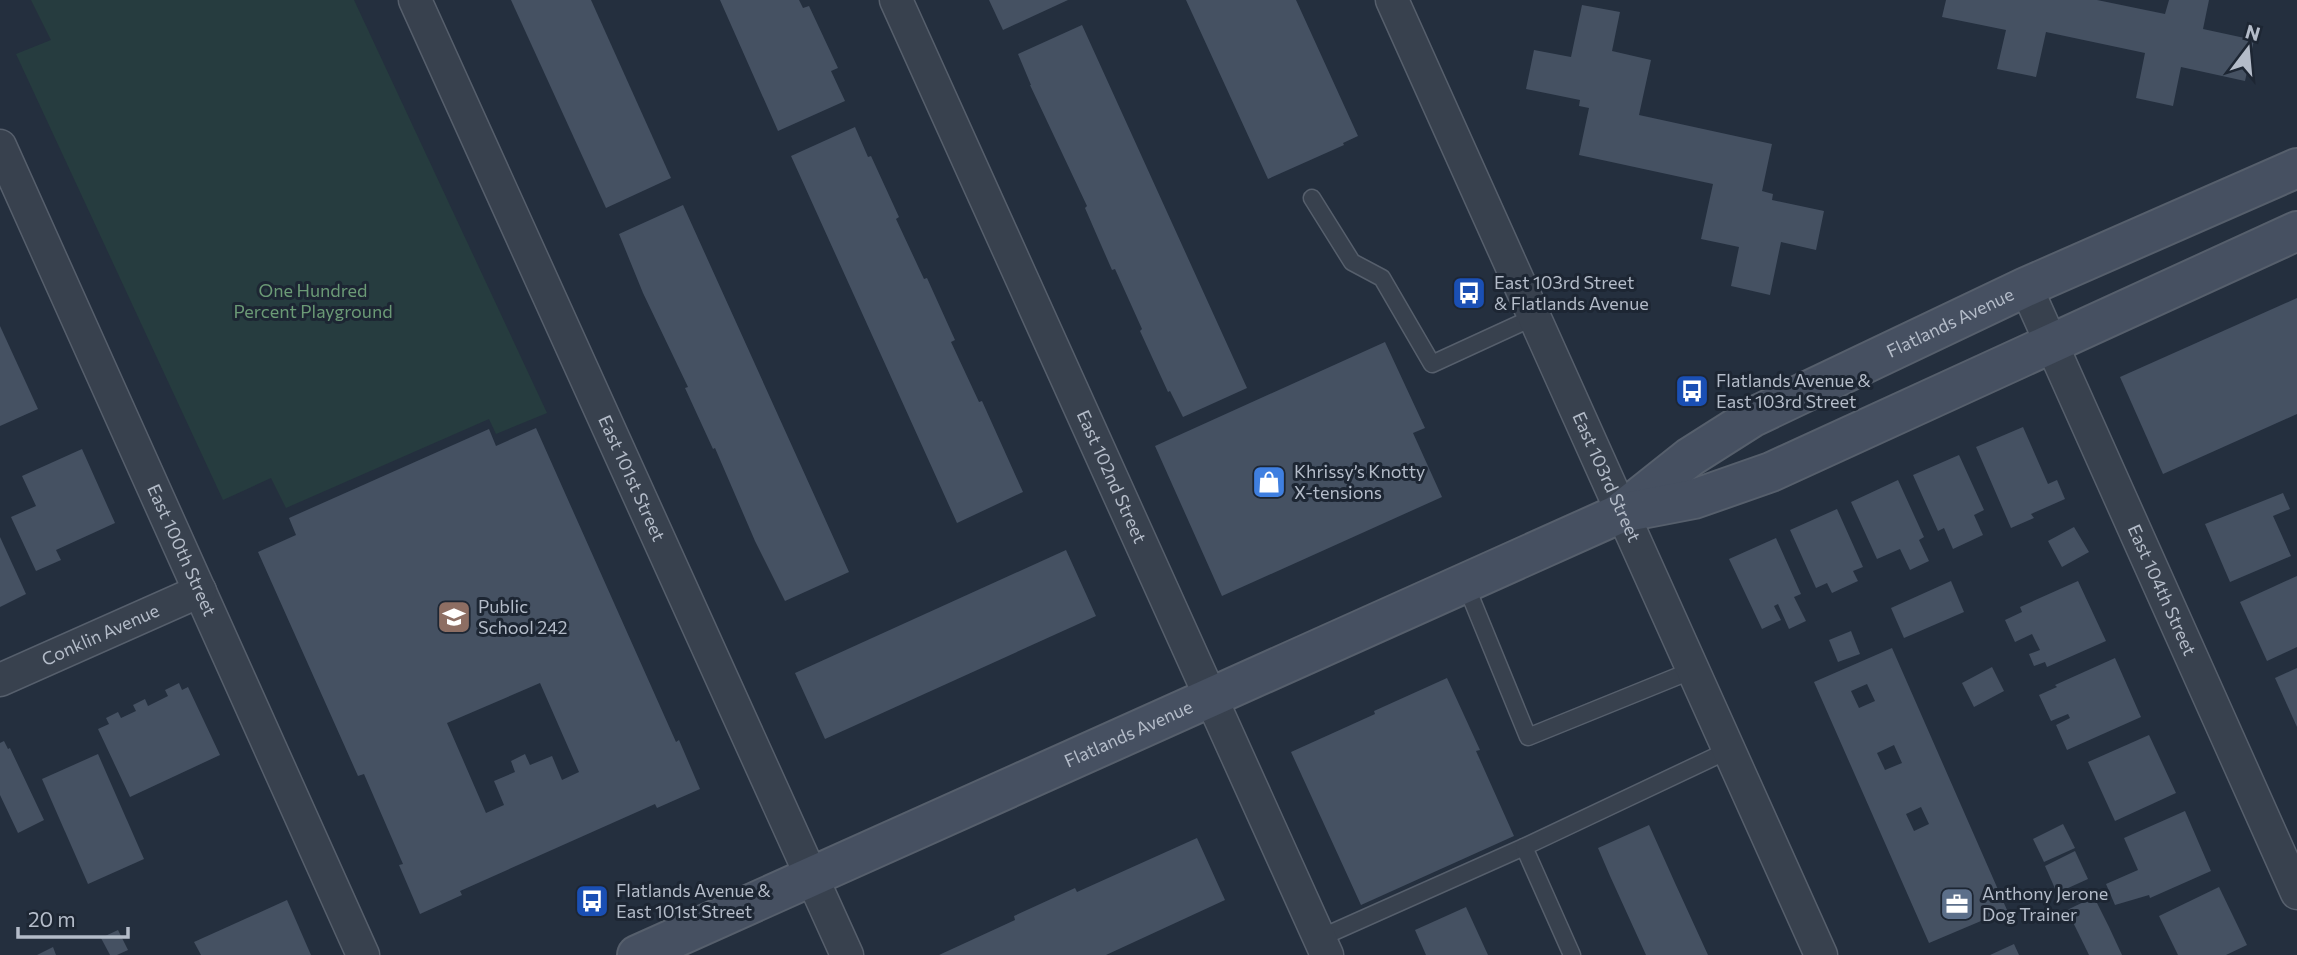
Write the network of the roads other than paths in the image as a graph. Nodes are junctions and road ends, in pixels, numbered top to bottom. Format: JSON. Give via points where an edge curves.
{"nodes":[{"id":1,"x":415,"y":0,"type":"edge"},
{"id":2,"x":896,"y":0,"type":"edge"},
{"id":3,"x":1392,"y":0,"type":"edge"},
{"id":4,"x":0,"y":146,"type":"edge"},
{"id":5,"x":2297,"y":168,"type":"edge"},
{"id":6,"x":1312,"y":198,"type":"dead end"},
{"id":7,"x":2297,"y":231,"type":"edge"},
{"id":8,"x":2026,"y":288,"type":"junction"},
{"id":9,"x":1534,"y":317,"type":"junction"},
{"id":10,"x":2049,"y":343,"type":"junction"},
{"id":11,"x":1621,"y":513,"type":"junction"},
{"id":12,"x":1465,"y":583,"type":"junction"},
{"id":13,"x":200,"y":591,"type":"junction"},
{"id":14,"x":1693,"y":670,"type":"junction"},
{"id":15,"x":0,"y":680,"type":"edge"},
{"id":16,"x":1210,"y":696,"type":"junction"},
{"id":17,"x":1729,"y":750,"type":"junction"},
{"id":18,"x":1524,"y":847,"type":"junction"},
{"id":19,"x":812,"y":877,"type":"junction"},
{"id":20,"x":2297,"y":893,"type":"edge"},
{"id":21,"x":1324,"y":947,"type":"edge"},
{"id":22,"x":363,"y":955,"type":"edge"},
{"id":23,"x":637,"y":955,"type":"edge"},
{"id":24,"x":847,"y":955,"type":"edge"},
{"id":25,"x":1572,"y":955,"type":"edge"},
{"id":26,"x":1821,"y":955,"type":"edge"}],
"edges":[{"from":1,"to":19,"type":"street","name":"East 101st Street"},
{"from":2,"to":16,"type":"street","name":"East 102nd Street"},
{"from":3,"to":9,"type":"street","name":"East 103rd Street"},
{"from":4,"to":13,"type":"street","name":"East 100th Street"},
{"from":5,"to":8,"type":"main road","name":"Flatlands Avenue"},
{"from":6,"to":9,"type":"lane","via":[[1352,262],[1382,278],[1432,364]]},
{"from":7,"to":10,"type":"main road","name":"Flatlands Avenue"},
{"from":8,"to":10,"type":"street","name":"East 104th Street"},
{"from":8,"to":11,"type":"main road","name":"Flatlands Avenue","via":[[1753,417],[1670,471]]},
{"from":9,"to":11,"type":"street","name":"East 103rd Street"},
{"from":10,"to":11,"type":"main road","name":"Flatlands Avenue","via":[[1771,472],[1694,499]]},
{"from":10,"to":20,"type":"street","name":"East 104th Street"},
{"from":11,"to":12,"type":"main road","name":"Flatlands Avenue"},
{"from":11,"to":14,"type":"street","name":"East 103rd Street"},
{"from":12,"to":14,"type":"lane","via":[[1528,737]]},
{"from":12,"to":16,"type":"main road","name":"Flatlands Avenue"},
{"from":13,"to":15,"type":"street","name":"Conklin Avenue"},
{"from":13,"to":22,"type":"street","name":"East 100th Street"},
{"from":14,"to":17,"type":"street","name":"East 103rd Street"},
{"from":16,"to":19,"type":"main road","name":"Flatlands Avenue"},
{"from":16,"to":21,"type":"street","name":"East 102nd Street"},
{"from":17,"to":18,"type":"lane"},
{"from":17,"to":26,"type":"street","name":"East 103rd Street"},
{"from":18,"to":21,"type":"lane"},
{"from":18,"to":25,"type":"lane"},
{"from":19,"to":23,"type":"main road","name":"Flatlands Avenue"},
{"from":19,"to":24,"type":"street","name":"East 101st Street"}]}
